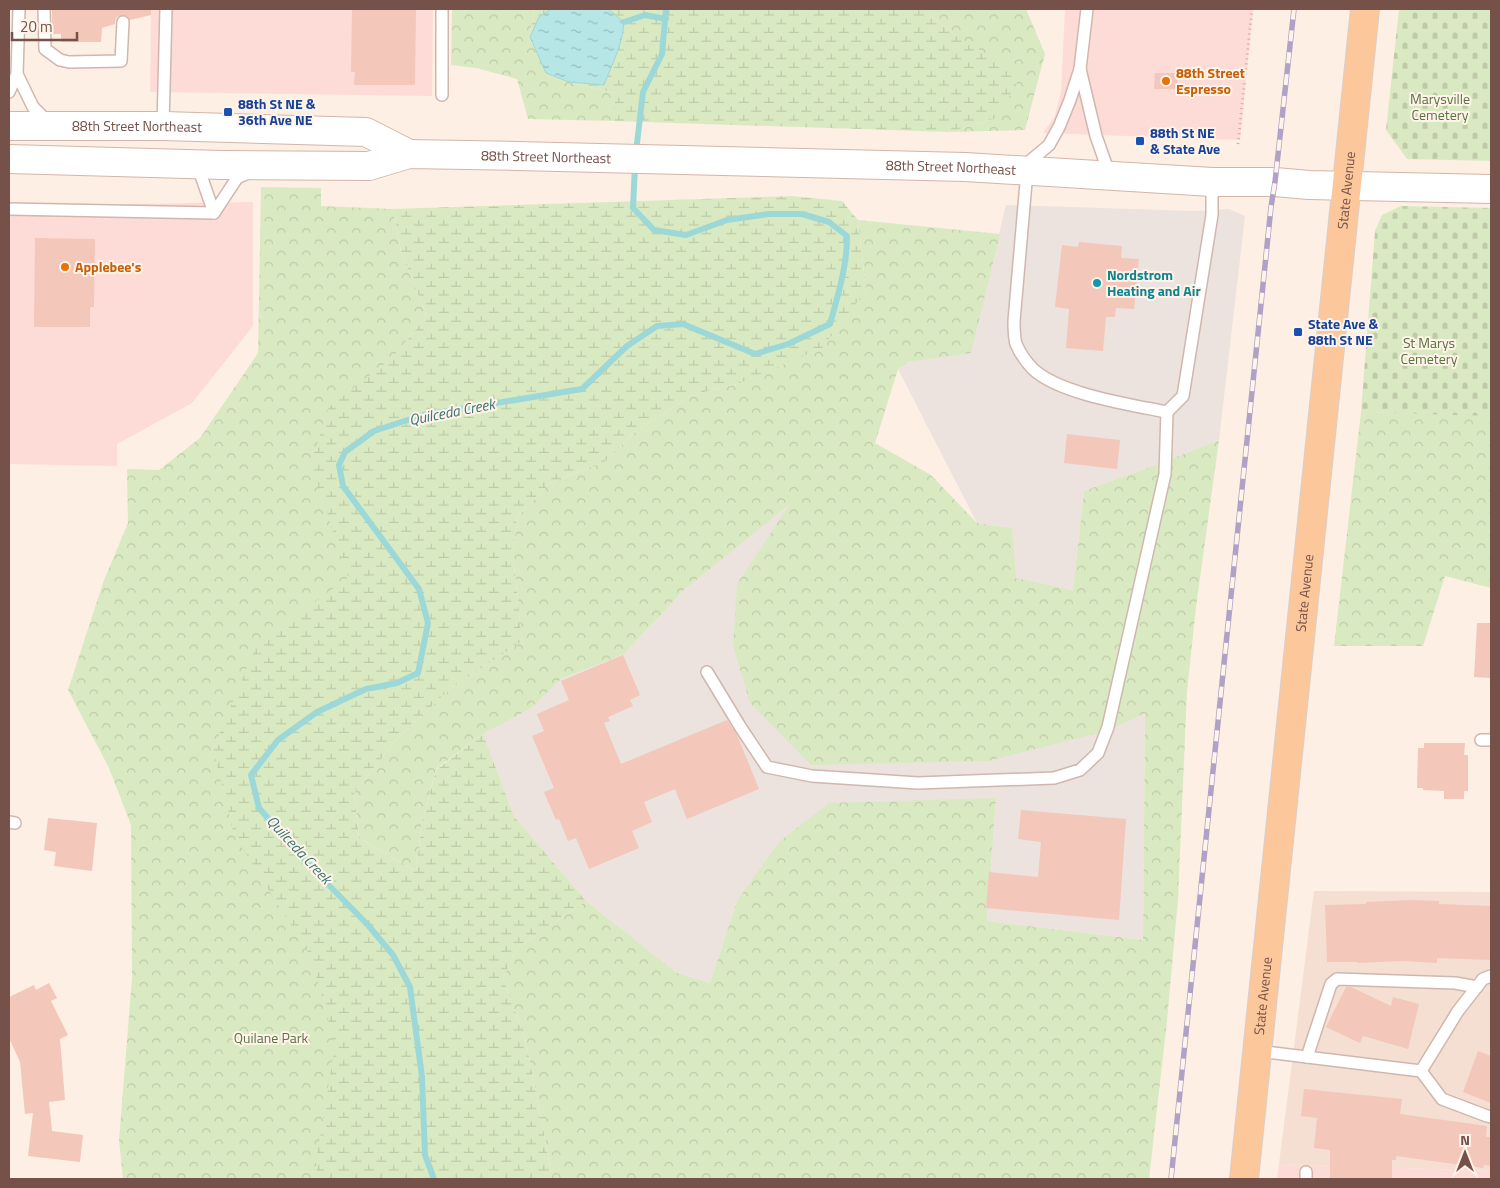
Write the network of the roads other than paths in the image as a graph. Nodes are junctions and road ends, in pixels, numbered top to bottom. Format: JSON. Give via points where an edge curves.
{"nodes":[{"id":1,"x":19,"y":9,"type":"edge"},
{"id":2,"x":44,"y":9,"type":"edge"},
{"id":3,"x":166,"y":9,"type":"edge"},
{"id":4,"x":442,"y":9,"type":"edge"},
{"id":5,"x":1087,"y":9,"type":"edge"},
{"id":6,"x":1365,"y":9,"type":"edge"},
{"id":7,"x":123,"y":22,"type":"dead end"},
{"id":8,"x":1080,"y":69,"type":"junction"},
{"id":9,"x":17,"y":74,"type":"junction"},
{"id":10,"x":9,"y":92,"type":"edge"},
{"id":11,"x":442,"y":95,"type":"dead end"},
{"id":12,"x":9,"y":126,"type":"edge"},
{"id":13,"x":51,"y":126,"type":"junction"},
{"id":14,"x":163,"y":126,"type":"junction"},
{"id":15,"x":297,"y":129,"type":"junction"},
{"id":16,"x":408,"y":154,"type":"junction"},
{"id":17,"x":9,"y":159,"type":"edge"},
{"id":18,"x":40,"y":159,"type":"junction"},
{"id":19,"x":197,"y":164,"type":"junction"},
{"id":20,"x":265,"y":165,"type":"junction"},
{"id":21,"x":1023,"y":170,"type":"junction"},
{"id":22,"x":1110,"y":176,"type":"junction"},
{"id":23,"x":1212,"y":182,"type":"junction"},
{"id":24,"x":1346,"y":186,"type":"junction"},
{"id":25,"x":1491,"y":188,"type":"edge"},
{"id":26,"x":9,"y":209,"type":"edge"},
{"id":27,"x":214,"y":213,"type":"junction"},
{"id":28,"x":1167,"y":412,"type":"junction"},
{"id":29,"x":708,"y":672,"type":"dead end"},
{"id":30,"x":1491,"y":976,"type":"edge"},
{"id":31,"x":1477,"y":987,"type":"junction"},
{"id":32,"x":1258,"y":1052,"type":"junction"},
{"id":33,"x":1307,"y":1057,"type":"junction"},
{"id":34,"x":1421,"y":1071,"type":"junction"},
{"id":35,"x":1491,"y":1116,"type":"edge"},
{"id":36,"x":1244,"y":1179,"type":"edge"}],
"edges":[{"from":1,"to":9,"type":"lane"},
{"from":2,"to":7,"type":"lane","via":[[45,49],[60,60],[69,62],[121,61]]},
{"from":3,"to":14,"type":"lane"},
{"from":4,"to":11,"type":"lane"},
{"from":5,"to":8,"type":"lane"},
{"from":6,"to":24,"type":"main road","name":"State Avenue"},
{"from":8,"to":21,"type":"lane","via":[[1049,145]]},
{"from":8,"to":22,"type":"lane","via":[[1096,136]]},
{"from":9,"to":10,"type":"lane"},
{"from":9,"to":13,"type":"lane","via":[[33,107]]},
{"from":12,"to":13,"type":"main road","name":"88th Street Northeast"},
{"from":13,"to":14,"type":"main road","name":"88th Street Northeast"},
{"from":14,"to":15,"type":"main road","name":"88th Street Northeast"},
{"from":14,"to":18,"type":"main road","via":[[157,145],[58,147]]},
{"from":15,"to":16,"type":"main road","name":"88th Street Northeast","via":[[366,132]]},
{"from":15,"to":19,"type":"main road","via":[[275,147],[215,147]]},
{"from":16,"to":20,"type":"main road","name":"88th Street Northeast","via":[[369,166]]},
{"from":16,"to":21,"type":"main road","name":"88th Street Northeast"},
{"from":17,"to":18,"type":"main road","name":"88th Street Northeast"},
{"from":18,"to":19,"type":"main road","name":"88th Street Northeast"},
{"from":19,"to":20,"type":"main road","name":"88th Street Northeast"},
{"from":19,"to":27,"type":"lane"},
{"from":20,"to":27,"type":"lane","via":[[237,178]]},
{"from":21,"to":22,"type":"main road","name":"88th Street Northeast"},
{"from":21,"to":28,"type":"lane","via":[[1014,321],[1015,342],[1022,355],[1034,370],[1058,384],[1094,397]]},
{"from":22,"to":23,"type":"main road","name":"88th Street Northeast"},
{"from":23,"to":24,"type":"main road","name":"88th Street Northeast"},
{"from":23,"to":28,"type":"lane","via":[[1212,215],[1183,396]]},
{"from":24,"to":25,"type":"main road","name":"88th Street Northeast"},
{"from":24,"to":32,"type":"main road","name":"State Avenue"},
{"from":26,"to":27,"type":"lane"},
{"from":28,"to":29,"type":"lane","via":[[1165,474],[1108,727],[1098,753],[1080,770],[1054,778],[918,783],[812,776],[768,767]]},
{"from":30,"to":31,"type":"lane","via":[[1483,979]]},
{"from":31,"to":33,"type":"lane","via":[[1455,983],[1337,979],[1331,984]]},
{"from":31,"to":34,"type":"lane"},
{"from":32,"to":33,"type":"lane"},
{"from":32,"to":36,"type":"main road","name":"State Avenue"},
{"from":33,"to":34,"type":"lane"},
{"from":34,"to":35,"type":"lane","via":[[1442,1099]]}]}
